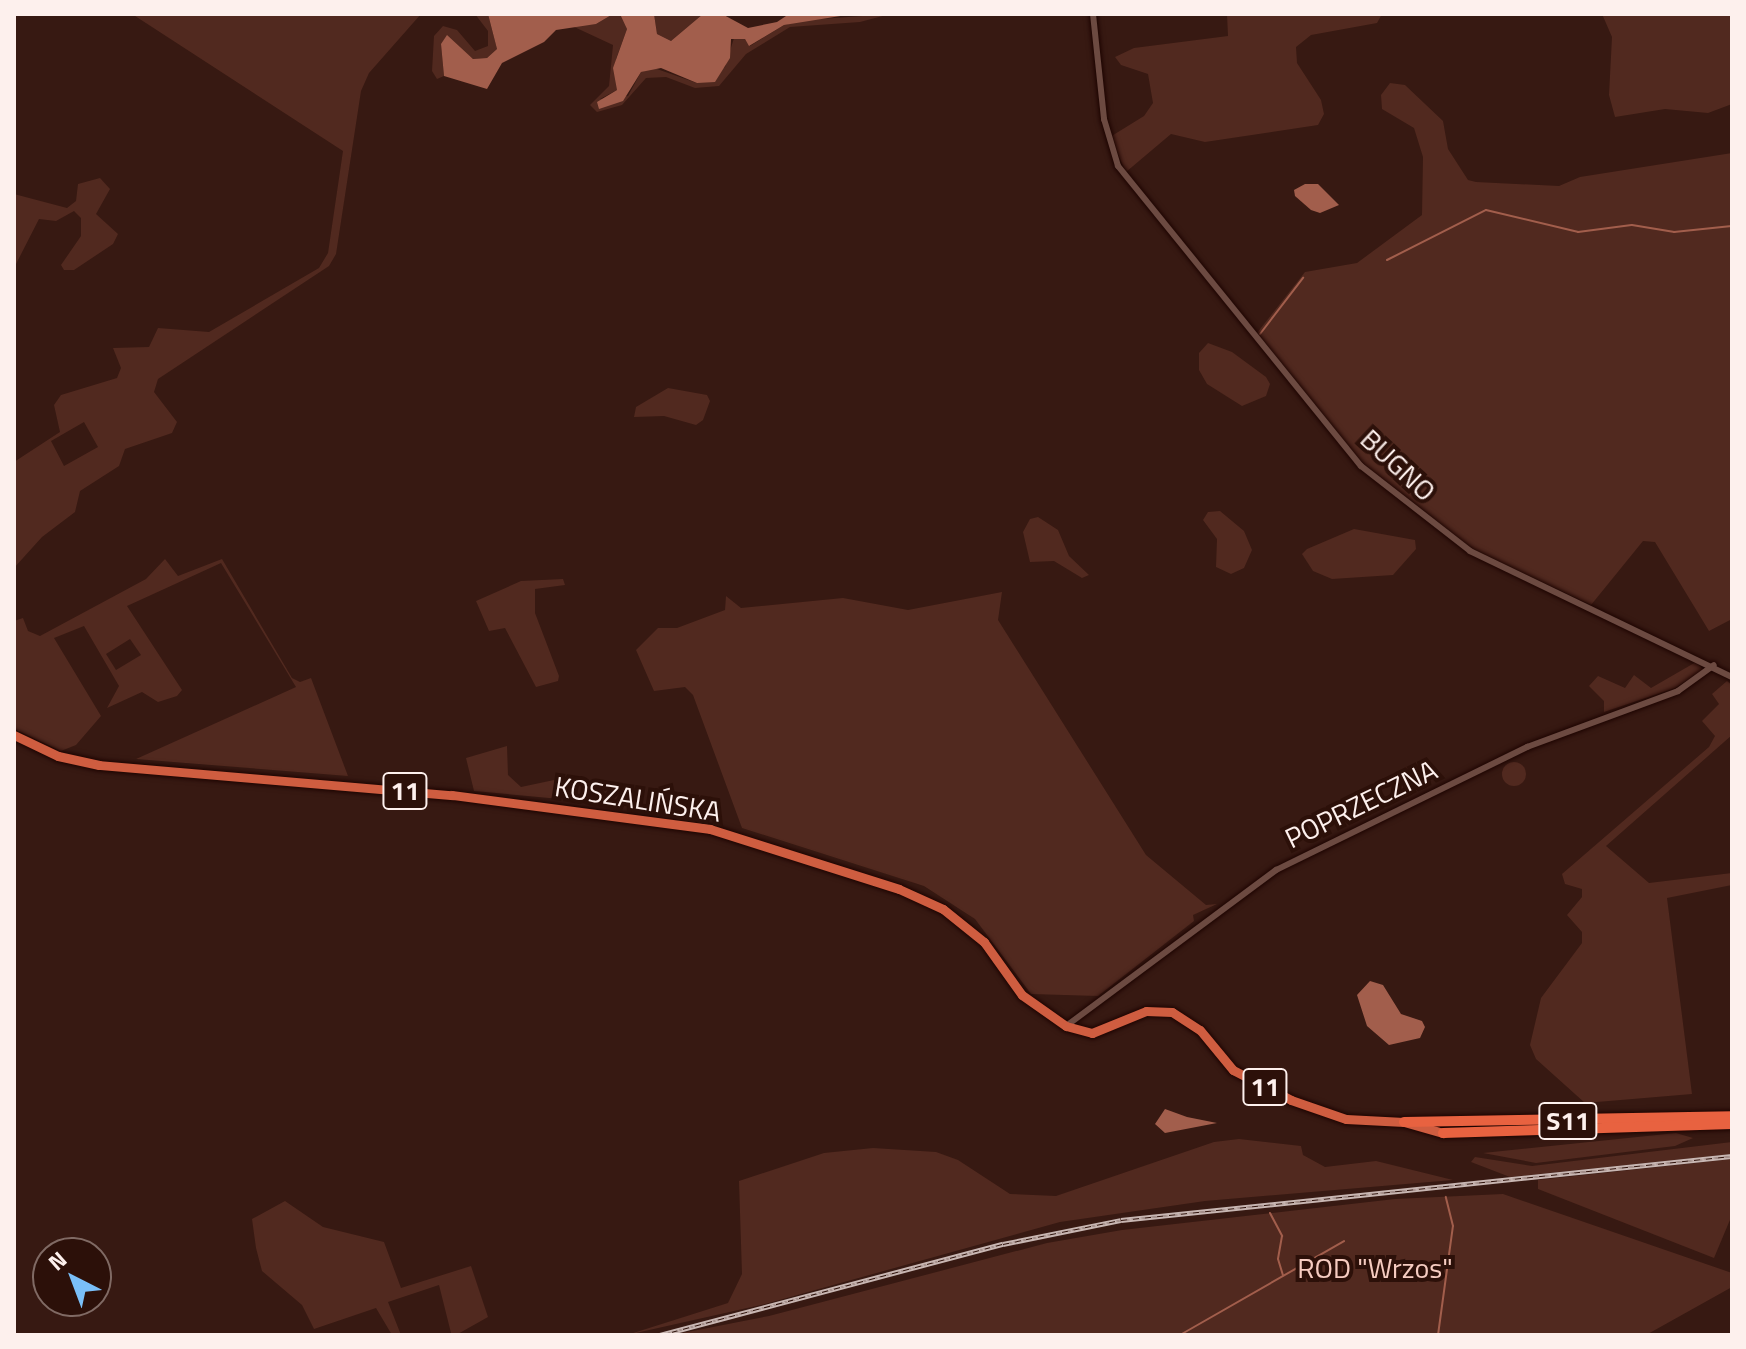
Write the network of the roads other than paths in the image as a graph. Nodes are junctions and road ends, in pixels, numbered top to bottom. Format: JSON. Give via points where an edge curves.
{"nodes":[{"id":1,"x":1093,"y":14,"type":"edge"},
{"id":2,"x":1714,"y":665,"type":"junction"},
{"id":3,"x":1732,"y":677,"type":"edge"},
{"id":4,"x":14,"y":735,"type":"edge"},
{"id":5,"x":1066,"y":1026,"type":"junction"},
{"id":6,"x":1732,"y":1116,"type":"edge"},
{"id":7,"x":1404,"y":1122,"type":"junction"},
{"id":8,"x":1732,"y":1124,"type":"edge"},
{"id":9,"x":1443,"y":1133,"type":"joint"}],
"edges":[{"from":1,"to":2,"type":"street","name":"BUGNO","via":[[1106,131],[1124,174],[1346,450],[1385,489],[1470,551]]},
{"from":2,"to":3,"type":"street","name":"BUGNO"},
{"from":2,"to":5,"type":"street","name":"POPRZECZNA","via":[[1678,691],[1515,752],[1276,870]]},
{"from":4,"to":5,"type":"highway","name":"KOSZALIŃSKA","number":"11","via":[[68,759],[452,795],[710,829],[899,889],[943,909],[984,942],[1031,1004]]},
{"from":5,"to":7,"type":"highway","number":"11","via":[[1092,1033],[1146,1011],[1172,1012],[1200,1030],[1233,1070],[1291,1100],[1346,1119]]},
{"from":6,"to":7,"type":"highway","number":"S11"},
{"from":7,"to":9,"type":"highway","number":"11"},
{"from":8,"to":9,"type":"highway","number":"S11"}]}
